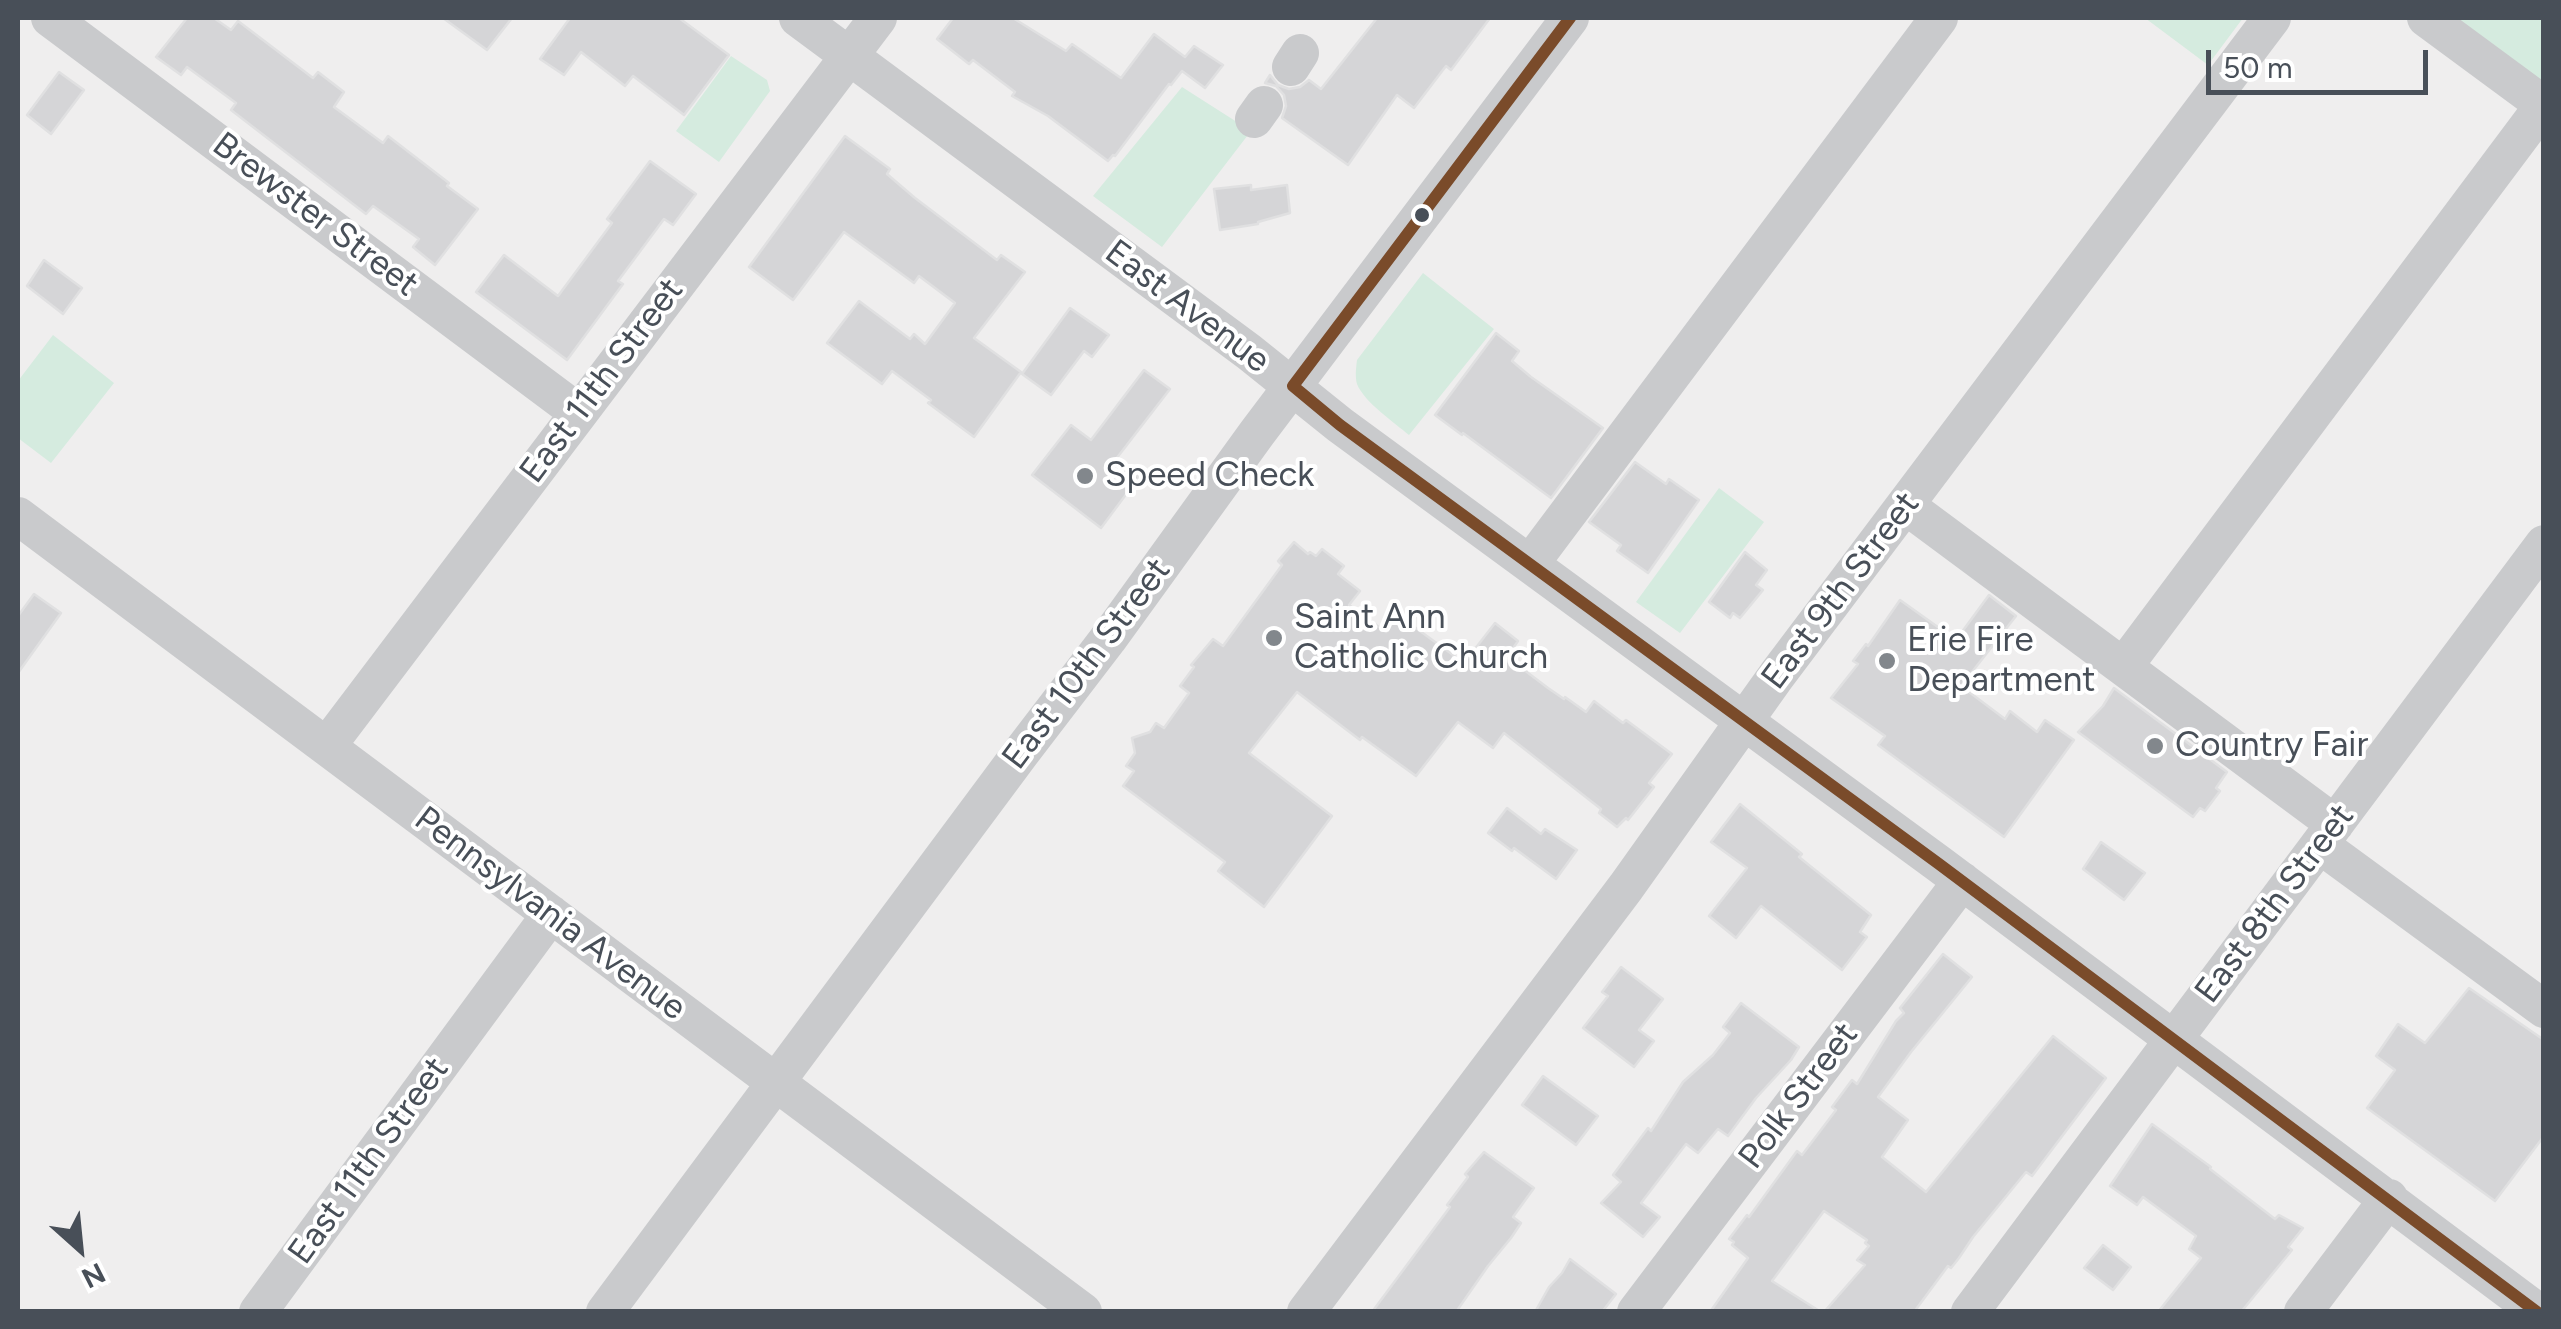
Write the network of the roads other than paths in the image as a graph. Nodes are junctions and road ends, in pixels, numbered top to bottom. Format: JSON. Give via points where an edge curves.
{"nodes":[{"id":1,"x":50,"y":18,"type":"edge"},
{"id":2,"x":798,"y":18,"type":"edge"},
{"id":3,"x":878,"y":18,"type":"edge"},
{"id":4,"x":1570,"y":18,"type":"edge"},
{"id":5,"x":1939,"y":18,"type":"edge"},
{"id":6,"x":2272,"y":18,"type":"edge"},
{"id":7,"x":2426,"y":18,"type":"edge"},
{"id":8,"x":850,"y":56,"type":"junction"},
{"id":9,"x":2544,"y":105,"type":"edge"},
{"id":10,"x":1293,"y":386,"type":"junction"},
{"id":11,"x":579,"y":413,"type":"junction"},
{"id":12,"x":1905,"y":505,"type":"junction"},
{"id":13,"x":18,"y":516,"type":"edge"},
{"id":14,"x":2544,"y":544,"type":"edge"},
{"id":15,"x":1530,"y":564,"type":"junction"},
{"id":16,"x":2124,"y":666,"type":"junction"},
{"id":17,"x":1744,"y":720,"type":"junction"},
{"id":18,"x":326,"y":746,"type":"junction"},
{"id":19,"x":2328,"y":834,"type":"junction"},
{"id":20,"x":1962,"y":881,"type":"junction"},
{"id":21,"x":552,"y":914,"type":"junction"},
{"id":22,"x":2544,"y":1009,"type":"edge"},
{"id":23,"x":2174,"y":1040,"type":"junction"},
{"id":24,"x":776,"y":1082,"type":"junction"},
{"id":25,"x":2388,"y":1198,"type":"junction"},
{"id":26,"x":258,"y":1312,"type":"edge"},
{"id":27,"x":605,"y":1312,"type":"edge"},
{"id":28,"x":1083,"y":1312,"type":"edge"},
{"id":29,"x":1306,"y":1312,"type":"edge"},
{"id":30,"x":1636,"y":1312,"type":"edge"},
{"id":31,"x":1970,"y":1312,"type":"edge"},
{"id":32,"x":2303,"y":1312,"type":"edge"},
{"id":33,"x":2538,"y":1312,"type":"edge"}],
"edges":[{"from":1,"to":11,"type":"street","name":"Brewster Street"},
{"from":2,"to":8,"type":"street","name":"East Avenue"},
{"from":3,"to":8,"type":"street","name":"East 11th Street"},
{"from":4,"to":10,"type":"street","name":"East 10th Street"},
{"from":5,"to":15,"type":"street"},
{"from":6,"to":12,"type":"street","name":"East 9th Street"},
{"from":7,"to":9,"type":"street"},
{"from":8,"to":10,"type":"street","name":"East Avenue"},
{"from":8,"to":11,"type":"street","name":"East 11th Street"},
{"from":9,"to":16,"type":"street"},
{"from":10,"to":15,"type":"street","name":"East Avenue"},
{"from":10,"to":24,"type":"street","name":"East 10th Street"},
{"from":11,"to":18,"type":"street","name":"East 11th Street"},
{"from":12,"to":16,"type":"street"},
{"from":12,"to":17,"type":"street","name":"East 9th Street"},
{"from":13,"to":18,"type":"street","name":"Pennsylvania Avenue"},
{"from":14,"to":19,"type":"street","name":"East 8th Street"},
{"from":15,"to":17,"type":"street","name":"East Avenue"},
{"from":16,"to":19,"type":"street"},
{"from":17,"to":20,"type":"street","name":"East Avenue"},
{"from":17,"to":29,"type":"street","name":"East 9th Street"},
{"from":18,"to":21,"type":"street","name":"Pennsylvania Avenue"},
{"from":19,"to":22,"type":"street"},
{"from":19,"to":23,"type":"street","name":"East 8th Street"},
{"from":20,"to":23,"type":"street","name":"East Avenue"},
{"from":20,"to":30,"type":"street","name":"Polk Street"},
{"from":21,"to":24,"type":"street","name":"Pennsylvania Avenue"},
{"from":21,"to":26,"type":"street","name":"East 11th Street"},
{"from":23,"to":25,"type":"street","name":"East Avenue"},
{"from":23,"to":31,"type":"street","name":"East 8th Street"},
{"from":24,"to":27,"type":"street","name":"East 10th Street"},
{"from":24,"to":28,"type":"street","name":"Pennsylvania Avenue"},
{"from":25,"to":32,"type":"street"},
{"from":25,"to":33,"type":"street","name":"East Avenue"}]}
